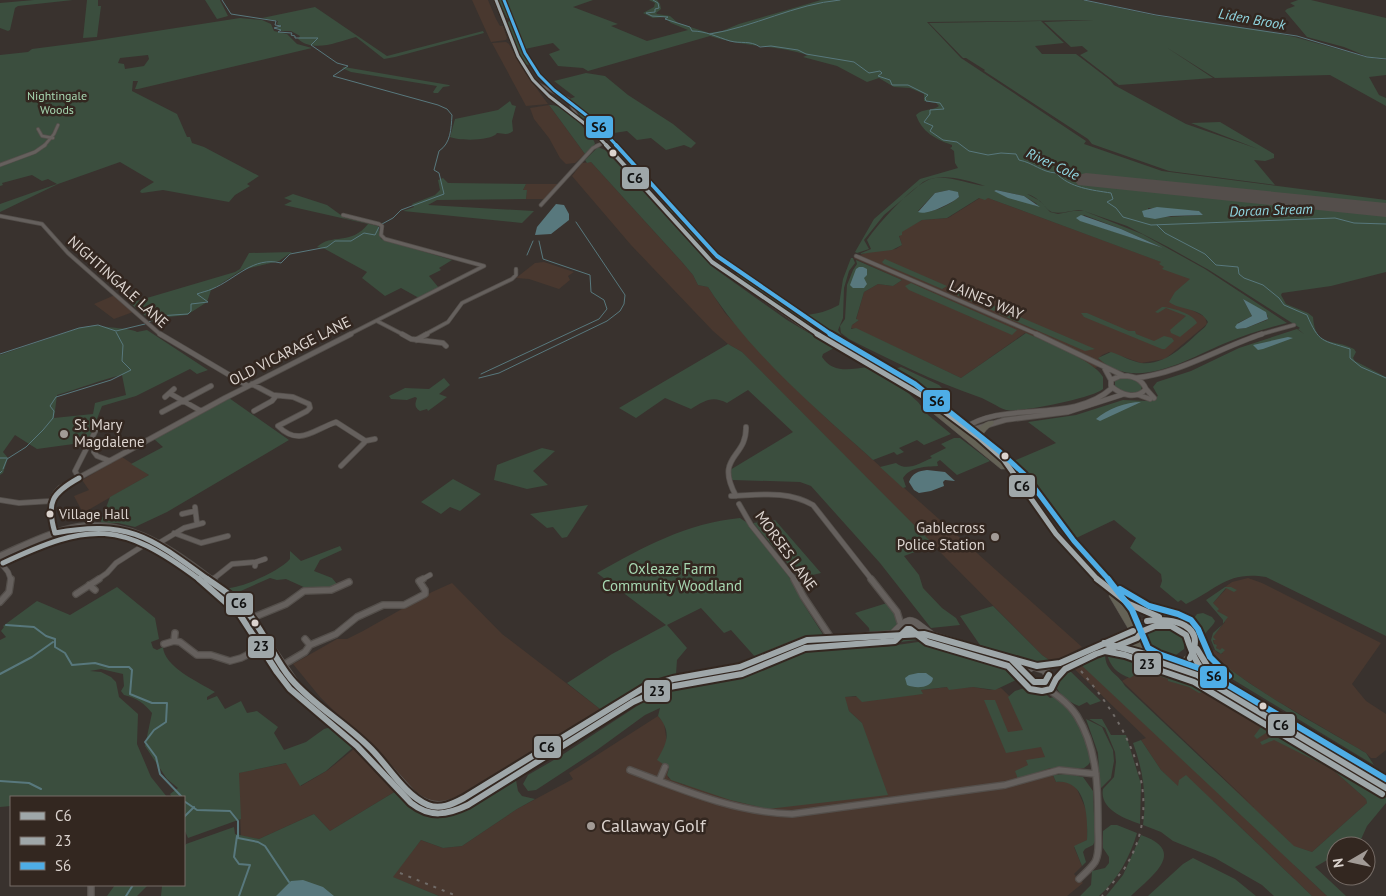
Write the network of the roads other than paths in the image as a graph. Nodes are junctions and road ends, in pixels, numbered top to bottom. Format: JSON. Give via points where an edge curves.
{"nodes":[{"id":1,"x":496,"y":0,"type":"edge"},
{"id":2,"x":535,"y":83,"type":"junction"},
{"id":3,"x":578,"y":118,"type":"junction"},
{"id":4,"x":58,"y":125,"type":"dead end"},
{"id":5,"x":38,"y":129,"type":"dead end"},
{"id":6,"x":53,"y":138,"type":"junction"},
{"id":7,"x":603,"y":143,"type":"junction"},
{"id":8,"x":0,"y":165,"type":"edge"},
{"id":9,"x":541,"y":205,"type":"dead end"},
{"id":10,"x":343,"y":215,"type":"dead end"},
{"id":11,"x":0,"y":216,"type":"edge"},
{"id":12,"x":856,"y":256,"type":"dead end"},
{"id":13,"x":516,"y":269,"type":"dead end"},
{"id":14,"x":377,"y":321,"type":"junction"},
{"id":15,"x":1294,"y":325,"type":"dead end"},
{"id":16,"x":416,"y":340,"type":"junction"},
{"id":17,"x":446,"y":346,"type":"dead end"},
{"id":18,"x":1104,"y":368,"type":"junction"},
{"id":19,"x":1124,"y":376,"type":"junction"},
{"id":20,"x":1156,"y":377,"type":"junction"},
{"id":21,"x":1136,"y":378,"type":"junction"},
{"id":22,"x":1111,"y":380,"type":"junction"},
{"id":23,"x":250,"y":385,"type":"junction"},
{"id":24,"x":1146,"y":387,"type":"junction"},
{"id":25,"x":1112,"y":388,"type":"junction"},
{"id":26,"x":211,"y":392,"type":"dead end"},
{"id":27,"x":1124,"y":394,"type":"junction"},
{"id":28,"x":1139,"y":395,"type":"junction"},
{"id":29,"x":276,"y":396,"type":"junction"},
{"id":30,"x":165,"y":397,"type":"dead end"},
{"id":31,"x":184,"y":401,"type":"junction"},
{"id":32,"x":201,"y":411,"type":"junction"},
{"id":33,"x":254,"y":411,"type":"dead end"},
{"id":34,"x":162,"y":412,"type":"dead end"},
{"id":35,"x":101,"y":420,"type":"dead end"},
{"id":36,"x":990,"y":423,"type":"junction"},
{"id":37,"x":746,"y":427,"type":"dead end"},
{"id":38,"x":966,"y":430,"type":"junction"},
{"id":39,"x":978,"y":437,"type":"junction"},
{"id":40,"x":375,"y":439,"type":"dead end"},
{"id":41,"x":365,"y":441,"type":"junction"},
{"id":42,"x":94,"y":452,"type":"dead end"},
{"id":43,"x":110,"y":461,"type":"junction"},
{"id":44,"x":341,"y":466,"type":"dead end"},
{"id":45,"x":79,"y":478,"type":"junction"},
{"id":46,"x":1018,"y":480,"type":"junction"},
{"id":47,"x":0,"y":500,"type":"edge"},
{"id":48,"x":51,"y":501,"type":"junction"},
{"id":49,"x":739,"y":504,"type":"dead end"},
{"id":50,"x":182,"y":514,"type":"dead end"},
{"id":51,"x":203,"y":522,"type":"dead end"},
{"id":52,"x":197,"y":524,"type":"junction"},
{"id":53,"x":55,"y":533,"type":"junction"},
{"id":54,"x":174,"y":534,"type":"junction"},
{"id":55,"x":224,"y":534,"type":"dead end"},
{"id":56,"x":156,"y":541,"type":"junction"},
{"id":57,"x":0,"y":556,"type":"edge"},
{"id":58,"x":265,"y":559,"type":"dead end"},
{"id":59,"x":0,"y":562,"type":"edge"},
{"id":60,"x":430,"y":575,"type":"dead end"},
{"id":61,"x":338,"y":580,"type":"dead end"},
{"id":62,"x":211,"y":581,"type":"junction"},
{"id":63,"x":349,"y":582,"type":"dead end"},
{"id":64,"x":89,"y":585,"type":"junction"},
{"id":65,"x":342,"y":585,"type":"junction"},
{"id":66,"x":95,"y":590,"type":"dead end"},
{"id":67,"x":1108,"y":590,"type":"junction"},
{"id":68,"x":76,"y":594,"type":"dead end"},
{"id":69,"x":0,"y":602,"type":"edge"},
{"id":70,"x":897,"y":612,"type":"junction"},
{"id":71,"x":1159,"y":617,"type":"junction"},
{"id":72,"x":252,"y":618,"type":"junction"},
{"id":73,"x":912,"y":621,"type":"junction"},
{"id":74,"x":901,"y":626,"type":"junction"},
{"id":75,"x":918,"y":630,"type":"junction"},
{"id":76,"x":1133,"y":631,"type":"junction"},
{"id":77,"x":175,"y":633,"type":"dead end"},
{"id":78,"x":893,"y":634,"type":"junction"},
{"id":79,"x":908,"y":634,"type":"junction"},
{"id":80,"x":831,"y":638,"type":"junction"},
{"id":81,"x":305,"y":639,"type":"dead end"},
{"id":82,"x":174,"y":641,"type":"junction"},
{"id":83,"x":1104,"y":643,"type":"junction"},
{"id":84,"x":164,"y":644,"type":"dead end"},
{"id":85,"x":269,"y":644,"type":"junction"},
{"id":86,"x":310,"y":645,"type":"junction"},
{"id":87,"x":1197,"y":649,"type":"junction"},
{"id":88,"x":1145,"y":654,"type":"junction"},
{"id":89,"x":1011,"y":659,"type":"junction"},
{"id":90,"x":1061,"y":662,"type":"junction"},
{"id":91,"x":1169,"y":664,"type":"junction"},
{"id":92,"x":281,"y":665,"type":"junction"},
{"id":93,"x":1035,"y":666,"type":"junction"},
{"id":94,"x":1025,"y":673,"type":"junction"},
{"id":95,"x":1049,"y":677,"type":"junction"},
{"id":96,"x":1038,"y":683,"type":"junction"},
{"id":97,"x":1053,"y":692,"type":"junction"},
{"id":98,"x":665,"y":767,"type":"dead end"},
{"id":99,"x":630,"y":770,"type":"dead end"},
{"id":100,"x":1096,"y":774,"type":"junction"},
{"id":101,"x":1386,"y":779,"type":"edge"},
{"id":102,"x":659,"y":780,"type":"junction"},
{"id":103,"x":1386,"y":788,"type":"edge"},
{"id":104,"x":1079,"y":879,"type":"dead end"}],
"edges":[{"from":1,"to":2,"type":"highway","via":[[518,56]]},
{"from":2,"to":3,"type":"highway"},
{"from":2,"to":3,"type":"street","via":[[568,99]]},
{"from":3,"to":7,"type":"highway"},
{"from":4,"to":6,"type":"street"},
{"from":5,"to":6,"type":"street","via":[[42,136]]},
{"from":6,"to":8,"type":"street","via":[[42,149]]},
{"from":7,"to":9,"type":"street","via":[[593,148]]},
{"from":7,"to":38,"type":"highway","via":[[694,244],[723,271],[819,336],[930,402]]},
{"from":10,"to":14,"type":"street","name":"OLD VICARAGE LANE","via":[[380,225],[385,239],[484,266]]},
{"from":11,"to":23,"type":"street","name":"NIGHTINGALE LANE","via":[[44,226],[68,253],[161,335]]},
{"from":12,"to":18,"type":"street","name":"LAINES WAY","via":[[1062,345]]},
{"from":13,"to":16,"type":"street","via":[[512,279],[462,303],[448,322]]},
{"from":14,"to":16,"type":"street"},
{"from":14,"to":23,"type":"street","name":"OLD VICARAGE LANE"},
{"from":15,"to":20,"type":"street","via":[[1243,340]]},
{"from":16,"to":17,"type":"street"},
{"from":18,"to":19,"type":"street","name":"LAINES WAY"},
{"from":18,"to":22,"type":"street"},
{"from":19,"to":21,"type":"street"},
{"from":19,"to":22,"type":"street"},
{"from":20,"to":21,"type":"street"},
{"from":20,"to":24,"type":"street"},
{"from":21,"to":24,"type":"street"},
{"from":22,"to":25,"type":"street"},
{"from":23,"to":29,"type":"street","name":"NIGHTINGALE LANE"},
{"from":23,"to":32,"type":"street","name":"OLD VICARAGE LANE"},
{"from":24,"to":28,"type":"street"},
{"from":24,"to":28,"type":"street","via":[[1152,398]]},
{"from":25,"to":27,"type":"street"},
{"from":25,"to":38,"type":"street","via":[[1105,396],[1080,404],[992,418]]},
{"from":26,"to":31,"type":"street","via":[[208,387]]},
{"from":27,"to":28,"type":"street"},
{"from":27,"to":36,"type":"street","via":[[1067,412]]},
{"from":29,"to":33,"type":"street"},
{"from":29,"to":41,"type":"street","name":"NIGHTINGALE LANE","via":[[293,397],[310,406],[308,411],[279,425],[292,437],[301,438],[338,422]]},
{"from":30,"to":31,"type":"street","via":[[172,391]]},
{"from":31,"to":32,"type":"street"},
{"from":31,"to":34,"type":"street"},
{"from":32,"to":43,"type":"street","name":"OLD VICARAGE LANE"},
{"from":35,"to":45,"type":"street","via":[[74,471]]},
{"from":36,"to":38,"type":"street"},
{"from":36,"to":39,"type":"highway"},
{"from":37,"to":70,"type":"street","via":[[746,434],[729,466],[734,496],[782,494],[799,497],[813,505]]},
{"from":38,"to":39,"type":"highway"},
{"from":38,"to":46,"type":"highway"},
{"from":39,"to":46,"type":"highway","via":[[1000,456]]},
{"from":40,"to":41,"type":"street"},
{"from":41,"to":44,"type":"street"},
{"from":42,"to":43,"type":"street"},
{"from":43,"to":45,"type":"street","name":"OLD VICARAGE LANE"},
{"from":45,"to":48,"type":"street","name":"OLD VICARAGE LANE","via":[[58,489]]},
{"from":46,"to":67,"type":"highway","via":[[1068,546]]},
{"from":47,"to":48,"type":"street","via":[[19,503]]},
{"from":48,"to":53,"type":"street","via":[[50,514]]},
{"from":49,"to":80,"type":"street","name":"MORSES LANE","via":[[751,525],[796,582]]},
{"from":50,"to":52,"type":"street","via":[[195,509]]},
{"from":51,"to":52,"type":"street"},
{"from":52,"to":54,"type":"street"},
{"from":53,"to":56,"type":"street","via":[[84,525],[104,525]]},
{"from":53,"to":57,"type":"street"},
{"from":54,"to":55,"type":"street","via":[[201,543]]},
{"from":54,"to":56,"type":"street"},
{"from":56,"to":62,"type":"street"},
{"from":56,"to":64,"type":"street","via":[[116,563]]},
{"from":58,"to":62,"type":"street","via":[[255,564],[232,564]]},
{"from":59,"to":69,"type":"street","via":[[10,572],[12,583],[9,593]]},
{"from":60,"to":86,"type":"street","via":[[419,581],[425,594],[402,606],[383,605],[367,612],[334,636]]},
{"from":61,"to":65,"type":"street"},
{"from":62,"to":72,"type":"street","via":[[235,599]]},
{"from":63,"to":65,"type":"street"},
{"from":64,"to":66,"type":"street"},
{"from":64,"to":68,"type":"street"},
{"from":65,"to":72,"type":"street","via":[[331,590],[304,591],[286,604]]},
{"from":67,"to":71,"type":"highway","via":[[1129,604]]},
{"from":67,"to":76,"type":"highway"},
{"from":70,"to":73,"type":"street"},
{"from":70,"to":74,"type":"street"},
{"from":71,"to":76,"type":"highway","via":[[1148,620]]},
{"from":71,"to":87,"type":"highway","via":[[1187,626],[1194,635]]},
{"from":72,"to":85,"type":"street"},
{"from":73,"to":74,"type":"street"},
{"from":73,"to":75,"type":"street"},
{"from":74,"to":78,"type":"street"},
{"from":74,"to":79,"type":"street"},
{"from":75,"to":79,"type":"street"},
{"from":75,"to":89,"type":"street"},
{"from":76,"to":83,"type":"street"},
{"from":76,"to":88,"type":"highway"},
{"from":77,"to":82,"type":"street"},
{"from":78,"to":79,"type":"street"},
{"from":78,"to":80,"type":"street"},
{"from":80,"to":92,"type":"street","via":[[799,642],[740,668],[645,687],[464,798],[441,807],[430,805],[411,793],[339,720],[310,699]]},
{"from":81,"to":86,"type":"street"},
{"from":82,"to":84,"type":"street"},
{"from":82,"to":85,"type":"street","via":[[184,644],[197,655],[211,655],[230,661]]},
{"from":83,"to":88,"type":"street"},
{"from":83,"to":90,"type":"street"},
{"from":85,"to":92,"type":"street"},
{"from":86,"to":92,"type":"street","via":[[306,652]]},
{"from":87,"to":91,"type":"highway","via":[[1188,660]]},
{"from":87,"to":101,"type":"highway","via":[[1208,667],[1228,685]]},
{"from":88,"to":91,"type":"highway"},
{"from":89,"to":93,"type":"street"},
{"from":89,"to":94,"type":"street"},
{"from":90,"to":93,"type":"street"},
{"from":90,"to":95,"type":"street"},
{"from":91,"to":103,"type":"highway","via":[[1204,679]]},
{"from":93,"to":94,"type":"street","via":[[1027,668]]},
{"from":93,"to":95,"type":"street","via":[[1046,670]]},
{"from":94,"to":96,"type":"street","via":[[1028,679]]},
{"from":95,"to":96,"type":"street"},
{"from":95,"to":97,"type":"street"},
{"from":96,"to":97,"type":"street"},
{"from":97,"to":100,"type":"street","via":[[1079,718],[1087,732]]},
{"from":98,"to":102,"type":"street"},
{"from":99,"to":102,"type":"street"},
{"from":100,"to":102,"type":"street","via":[[1059,770],[1006,785],[792,814],[754,812]]},
{"from":100,"to":104,"type":"street","via":[[1097,858]]}]}
